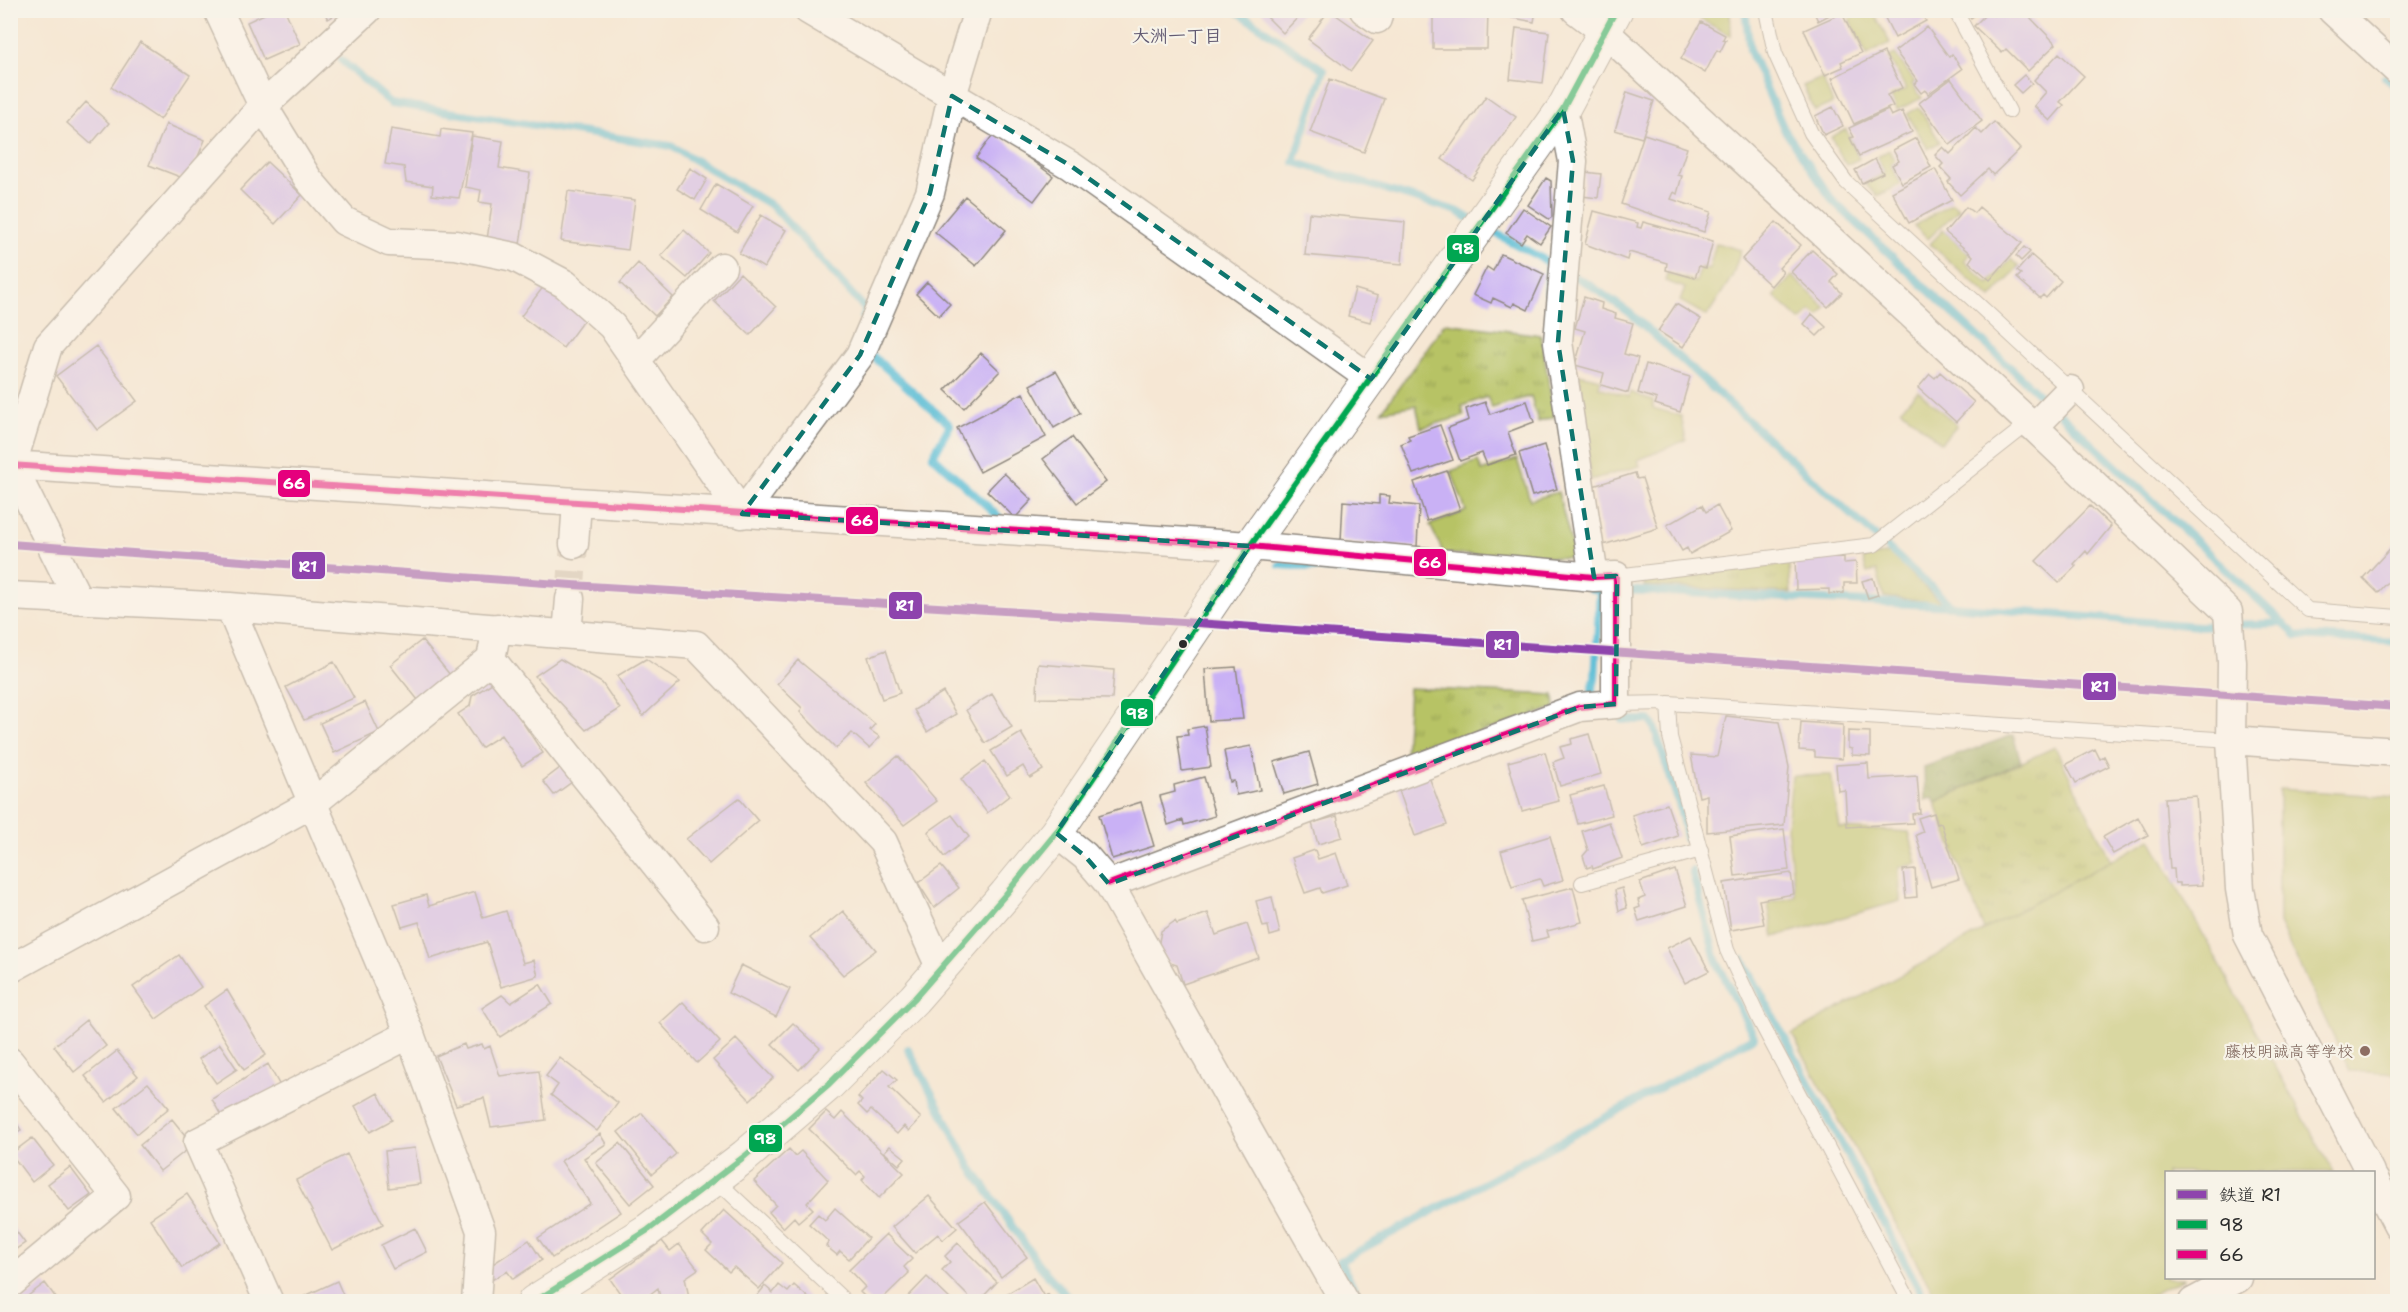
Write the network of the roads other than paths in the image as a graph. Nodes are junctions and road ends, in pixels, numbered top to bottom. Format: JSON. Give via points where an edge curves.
{"nodes":[{"id":1,"x":218,"y":10,"type":"edge"},
{"id":2,"x":367,"y":10,"type":"edge"},
{"id":3,"x":808,"y":10,"type":"edge"},
{"id":4,"x":978,"y":10,"type":"edge"},
{"id":5,"x":1364,"y":10,"type":"edge"},
{"id":6,"x":1379,"y":10,"type":"edge"},
{"id":7,"x":1576,"y":10,"type":"edge"},
{"id":8,"x":1766,"y":10,"type":"edge"},
{"id":9,"x":1955,"y":10,"type":"edge"},
{"id":10,"x":2332,"y":10,"type":"edge"},
{"id":11,"x":1610,"y":21,"type":"edge"},
{"id":12,"x":2397,"y":71,"type":"edge"},
{"id":13,"x":952,"y":96,"type":"junction"},
{"id":14,"x":263,"y":106,"type":"junction"},
{"id":15,"x":1563,"y":109,"type":"junction"},
{"id":16,"x":2009,"y":111,"type":"dead end"},
{"id":17,"x":722,"y":267,"type":"dead end"},
{"id":18,"x":636,"y":360,"type":"junction"},
{"id":19,"x":1371,"y":379,"type":"junction"},
{"id":20,"x":2050,"y":409,"type":"junction"},
{"id":21,"x":11,"y":464,"type":"edge"},
{"id":22,"x":577,"y":503,"type":"junction"},
{"id":23,"x":742,"y":514,"type":"junction"},
{"id":24,"x":574,"y":544,"type":"tunnel mouth"},
{"id":25,"x":1250,"y":546,"type":"junction"},
{"id":26,"x":1611,"y":584,"type":"junction"},
{"id":27,"x":10,"y":596,"type":"edge"},
{"id":28,"x":78,"y":599,"type":"junction"},
{"id":29,"x":570,"y":599,"type":"tunnel mouth"},
{"id":30,"x":230,"y":607,"type":"junction"},
{"id":31,"x":2397,"y":617,"type":"edge"},
{"id":32,"x":497,"y":628,"type":"junction"},
{"id":33,"x":567,"y":634,"type":"junction"},
{"id":34,"x":491,"y":659,"type":"junction"},
{"id":35,"x":1668,"y":703,"type":"junction"},
{"id":36,"x":1616,"y":704,"type":"junction"},
{"id":37,"x":2231,"y":740,"type":"junction"},
{"id":38,"x":2397,"y":752,"type":"edge"},
{"id":39,"x":313,"y":803,"type":"junction"},
{"id":40,"x":1056,"y":833,"type":"junction"},
{"id":41,"x":1701,"y":850,"type":"junction"},
{"id":42,"x":1582,"y":883,"type":"dead end"},
{"id":43,"x":1109,"y":885,"type":"junction"},
{"id":44,"x":705,"y":926,"type":"dead end"},
{"id":45,"x":10,"y":969,"type":"edge"},
{"id":46,"x":941,"y":969,"type":"junction"},
{"id":47,"x":410,"y":1034,"type":"junction"},
{"id":48,"x":10,"y":1062,"type":"edge"},
{"id":49,"x":2369,"y":1171,"type":"edge"},
{"id":50,"x":715,"y":1179,"type":"junction"},
{"id":51,"x":2377,"y":1195,"type":"edge"},
{"id":52,"x":2397,"y":1225,"type":"edge"},
{"id":53,"x":2236,"y":1279,"type":"edge"},
{"id":54,"x":10,"y":1284,"type":"edge"},
{"id":55,"x":269,"y":1302,"type":"edge"},
{"id":56,"x":476,"y":1302,"type":"edge"},
{"id":57,"x":534,"y":1302,"type":"edge"},
{"id":58,"x":846,"y":1302,"type":"edge"},
{"id":59,"x":1345,"y":1302,"type":"edge"},
{"id":60,"x":1910,"y":1302,"type":"edge"},
{"id":61,"x":2193,"y":1302,"type":"edge"}],
"edges":[{"from":1,"to":14,"type":"street"},
{"from":2,"to":14,"type":"street"},
{"from":3,"to":13,"type":"street"},
{"from":4,"to":13,"type":"street"},
{"from":5,"to":6,"type":"street","via":[[1377,19]]},
{"from":7,"to":11,"type":"street"},
{"from":8,"to":20,"type":"lane","via":[[1775,53],[1811,133],[1846,182]]},
{"from":9,"to":16,"type":"lane"},
{"from":10,"to":12,"type":"street"},
{"from":11,"to":15,"type":"main road"},
{"from":11,"to":20,"type":"street"},
{"from":13,"to":19,"type":"street","via":[[1071,166]]},
{"from":13,"to":23,"type":"street","via":[[930,194],[860,355]]},
{"from":14,"to":18,"type":"street","via":[[308,179],[344,221],[389,242],[456,245],[514,258],[565,284],[612,326]]},
{"from":14,"to":21,"type":"street","via":[[48,346]]},
{"from":15,"to":19,"type":"main road"},
{"from":15,"to":26,"type":"street","via":[[1573,161],[1558,342]]},
{"from":17,"to":18,"type":"street"},
{"from":18,"to":23,"type":"street"},
{"from":19,"to":25,"type":"main road"},
{"from":20,"to":26,"type":"lane","via":[[1874,544]]},
{"from":20,"to":31,"type":"lane","via":[[2308,610]]},
{"from":20,"to":37,"type":"street","via":[[2229,622]]},
{"from":21,"to":22,"type":"street"},
{"from":21,"to":28,"type":"street"},
{"from":22,"to":23,"type":"street"},
{"from":22,"to":24,"type":"street"},
{"from":23,"to":25,"type":"street"},
{"from":25,"to":26,"type":"street"},
{"from":25,"to":40,"type":"main road"},
{"from":26,"to":36,"type":"street"},
{"from":27,"to":28,"type":"street"},
{"from":28,"to":30,"type":"street"},
{"from":29,"to":33,"type":"street"},
{"from":30,"to":32,"type":"street"},
{"from":30,"to":39,"type":"street"},
{"from":32,"to":33,"type":"street"},
{"from":32,"to":34,"type":"street"},
{"from":33,"to":46,"type":"street","via":[[696,645],[883,842]]},
{"from":34,"to":39,"type":"street"},
{"from":34,"to":44,"type":"street"},
{"from":35,"to":36,"type":"lane"},
{"from":35,"to":37,"type":"lane"},
{"from":35,"to":41,"type":"lane","via":[[1671,737]]},
{"from":36,"to":43,"type":"street","via":[[1580,707]]},
{"from":37,"to":38,"type":"street"},
{"from":37,"to":49,"type":"street","via":[[2240,889],[2248,935]]},
{"from":39,"to":45,"type":"street"},
{"from":39,"to":47,"type":"street"},
{"from":40,"to":43,"type":"street","via":[[1085,856]]},
{"from":40,"to":46,"type":"main road"},
{"from":41,"to":42,"type":"lane"},
{"from":41,"to":60,"type":"lane","via":[[1727,950],[1760,1021]]},
{"from":43,"to":59,"type":"street"},
{"from":46,"to":50,"type":"main road","via":[[829,1084]]},
{"from":47,"to":55,"type":"street","via":[[198,1142]]},
{"from":47,"to":56,"type":"street","via":[[481,1231]]},
{"from":48,"to":54,"type":"street","via":[[116,1196]]},
{"from":50,"to":57,"type":"main road","via":[[648,1230]]},
{"from":50,"to":58,"type":"lane"},
{"from":51,"to":52,"type":"street"},
{"from":53,"to":61,"type":"street"}]}
